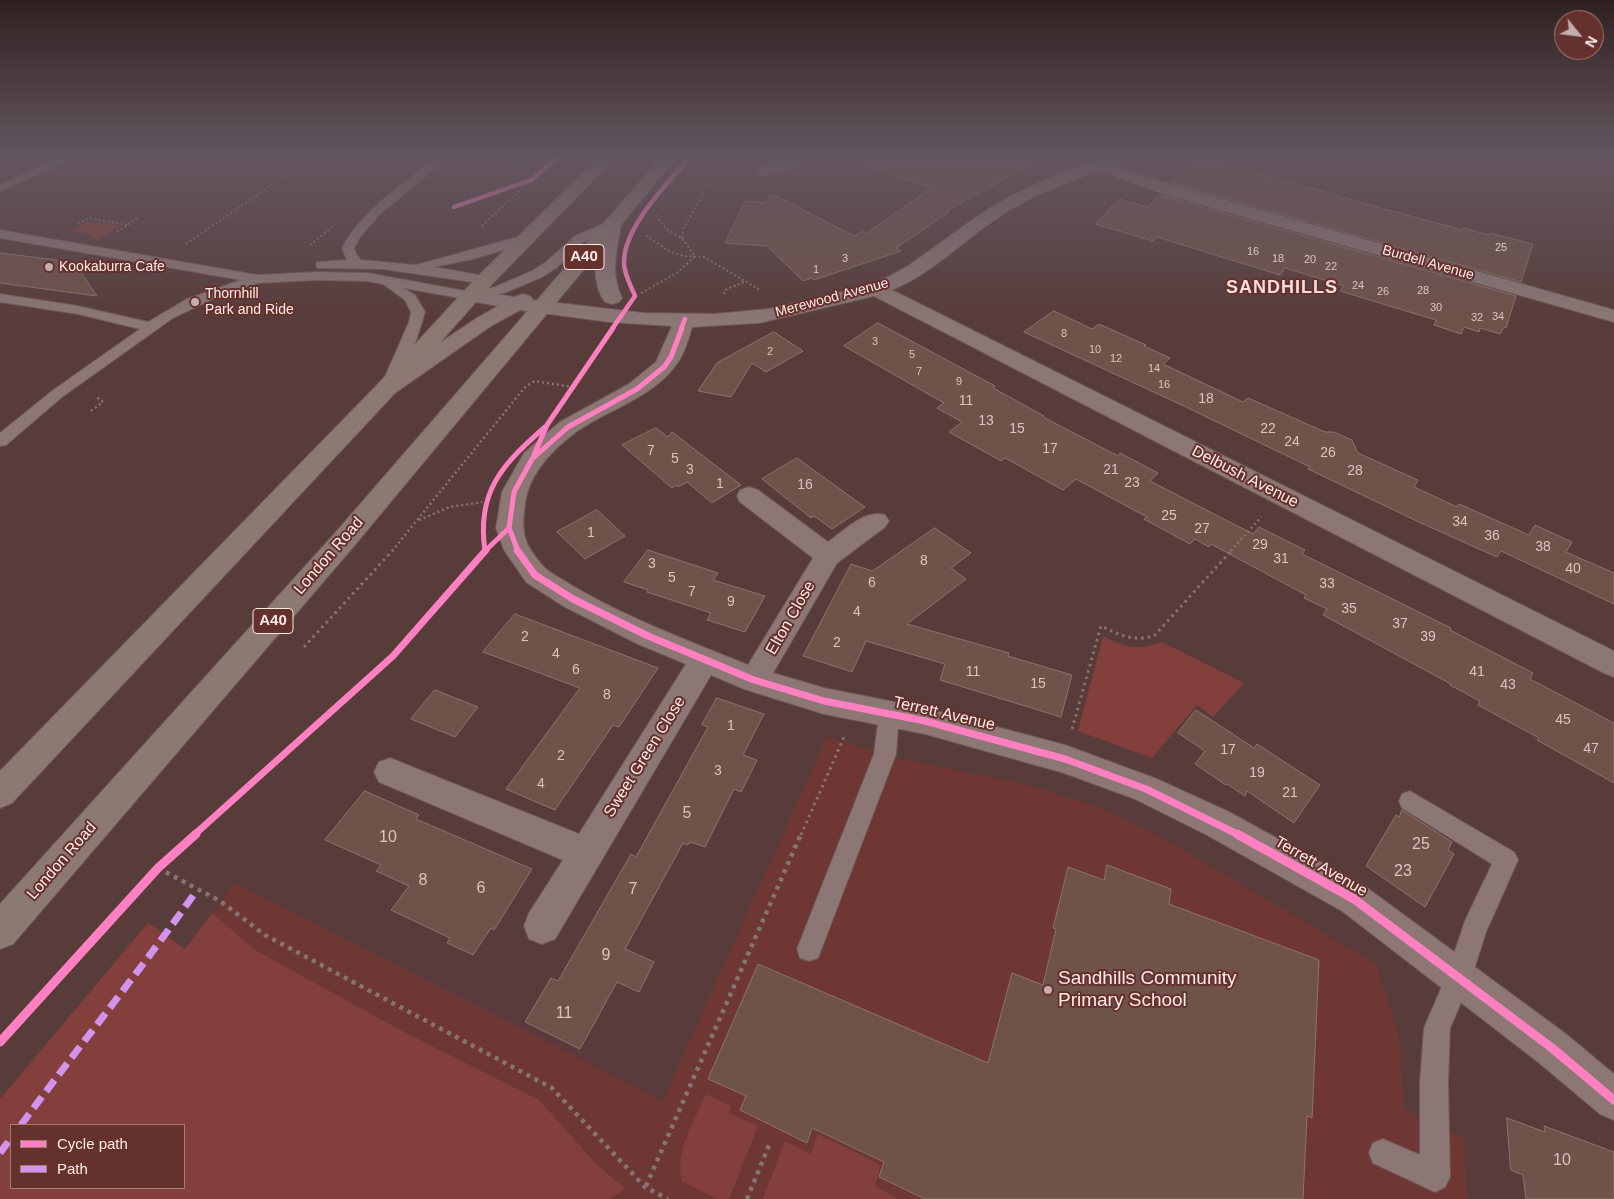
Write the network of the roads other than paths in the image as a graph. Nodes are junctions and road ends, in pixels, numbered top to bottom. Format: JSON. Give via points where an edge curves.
{"nodes":[{"id":1,"x":378,"y":212,"type":"edge"},
{"id":2,"x":552,"y":212,"type":"edge"},
{"id":3,"x":622,"y":212,"type":"edge"},
{"id":4,"x":996,"y":212,"type":"edge"},
{"id":5,"x":1247,"y":212,"type":"edge"},
{"id":6,"x":612,"y":224,"type":"junction"},
{"id":7,"x":0,"y":234,"type":"edge"},
{"id":8,"x":525,"y":239,"type":"junction"},
{"id":9,"x":358,"y":264,"type":"junction"},
{"id":10,"x":411,"y":268,"type":"junction"},
{"id":11,"x":257,"y":279,"type":"junction"},
{"id":12,"x":382,"y":280,"type":"junction"},
{"id":13,"x":485,"y":280,"type":"junction"},
{"id":14,"x":876,"y":289,"type":"junction"},
{"id":15,"x":471,"y":296,"type":"junction"},
{"id":16,"x":533,"y":297,"type":"junction"},
{"id":17,"x":0,"y":298,"type":"edge"},
{"id":18,"x":626,"y":300,"type":"junction"},
{"id":19,"x":1614,"y":316,"type":"edge"},
{"id":20,"x":685,"y":319,"type":"junction"},
{"id":21,"x":150,"y":327,"type":"junction"},
{"id":22,"x":388,"y":388,"type":"junction"},
{"id":23,"x":0,"y":441,"type":"edge"},
{"id":24,"x":749,"y":496,"type":"dead end"},
{"id":25,"x":876,"y":521,"type":"dead end"},
{"id":26,"x":828,"y":556,"type":"junction"},
{"id":27,"x":704,"y":660,"type":"junction"},
{"id":28,"x":1614,"y":665,"type":"edge"},
{"id":29,"x":754,"y":680,"type":"junction"},
{"id":30,"x":889,"y":715,"type":"junction"},
{"id":31,"x":390,"y":772,"type":"dead end"},
{"id":32,"x":0,"y":792,"type":"edge"},
{"id":33,"x":1410,"y":801,"type":"dead end"},
{"id":34,"x":585,"y":853,"type":"junction"},
{"id":35,"x":542,"y":926,"type":"dead end"},
{"id":36,"x":0,"y":931,"type":"edge"},
{"id":37,"x":809,"y":949,"type":"dead end"},
{"id":38,"x":1458,"y":979,"type":"junction"},
{"id":39,"x":1614,"y":1100,"type":"edge"},
{"id":40,"x":1383,"y":1153,"type":"dead end"}],
"edges":[{"from":1,"to":9,"type":"lane","via":[[352,237],[348,248]]},
{"from":2,"to":8,"type":"highway"},
{"from":3,"to":6,"type":"highway","number":"A40"},
{"from":4,"to":14,"type":"street","name":"Merewood Avenue","via":[[901,279]]},
{"from":5,"to":19,"type":"street","name":"Burdell Avenue"},
{"from":6,"to":16,"type":"highway","number":"A40"},
{"from":6,"to":16,"type":"lane","via":[[579,239],[551,265]]},
{"from":6,"to":18,"type":"street","via":[[604,268],[605,285]]},
{"from":7,"to":11,"type":"lane"},
{"from":8,"to":10,"type":"lane","via":[[469,256]]},
{"from":8,"to":13,"type":"highway"},
{"from":9,"to":10,"type":"lane"},
{"from":9,"to":11,"type":"lane","via":[[306,267]]},
{"from":10,"to":13,"type":"lane"},
{"from":11,"to":12,"type":"lane","via":[[316,276]]},
{"from":11,"to":21,"type":"lane","via":[[192,302]]},
{"from":12,"to":15,"type":"lane"},
{"from":12,"to":22,"type":"lane","via":[[410,298],[418,312],[414,330]]},
{"from":13,"to":15,"type":"highway"},
{"from":13,"to":16,"type":"street","name":"Merewood Avenue"},
{"from":14,"to":20,"type":"street","name":"Merewood Avenue","via":[[749,318]]},
{"from":14,"to":28,"type":"street","name":"Delbush Avenue"},
{"from":15,"to":16,"type":"street","name":"Merewood Avenue"},
{"from":15,"to":22,"type":"highway"},
{"from":16,"to":18,"type":"street","name":"Merewood Avenue"},
{"from":16,"to":20,"type":"street","name":"Merewood Avenue","via":[[622,317]]},
{"from":16,"to":22,"type":"street","via":[[462,336]]},
{"from":16,"to":36,"type":"highway","name":"London Road","number":"A40","via":[[351,532]]},
{"from":17,"to":21,"type":"lane","via":[[78,310]]},
{"from":18,"to":20,"type":"street","name":"Merewood Avenue"},
{"from":20,"to":27,"type":"street","name":"Terrett Avenue","via":[[664,367],[637,389],[568,427],[532,459],[514,492],[509,528],[522,559],[535,575],[552,587],[648,636]]},
{"from":21,"to":23,"type":"lane","via":[[57,394]]},
{"from":22,"to":32,"type":"highway"},
{"from":24,"to":26,"type":"street"},
{"from":25,"to":26,"type":"street","name":"Elton Close"},
{"from":26,"to":29,"type":"street","name":"Elton Close"},
{"from":27,"to":29,"type":"street","name":"Terrett Avenue"},
{"from":27,"to":34,"type":"street","name":"Sweet Green Close"},
{"from":29,"to":30,"type":"street","name":"Terrett Avenue"},
{"from":30,"to":37,"type":"lane","via":[[885,754]]},
{"from":30,"to":38,"type":"street","name":"Terrett Avenue","via":[[1065,759],[1146,789],[1217,823],[1354,899]]},
{"from":31,"to":34,"type":"street"},
{"from":33,"to":38,"type":"lane","via":[[1506,860],[1474,930]]},
{"from":34,"to":35,"type":"street","name":"Sweet Green Close"},
{"from":38,"to":39,"type":"street","name":"Terrett Avenue","via":[[1552,1048]]},
{"from":38,"to":40,"type":"lane","via":[[1437,1028],[1435,1177]]}]}
